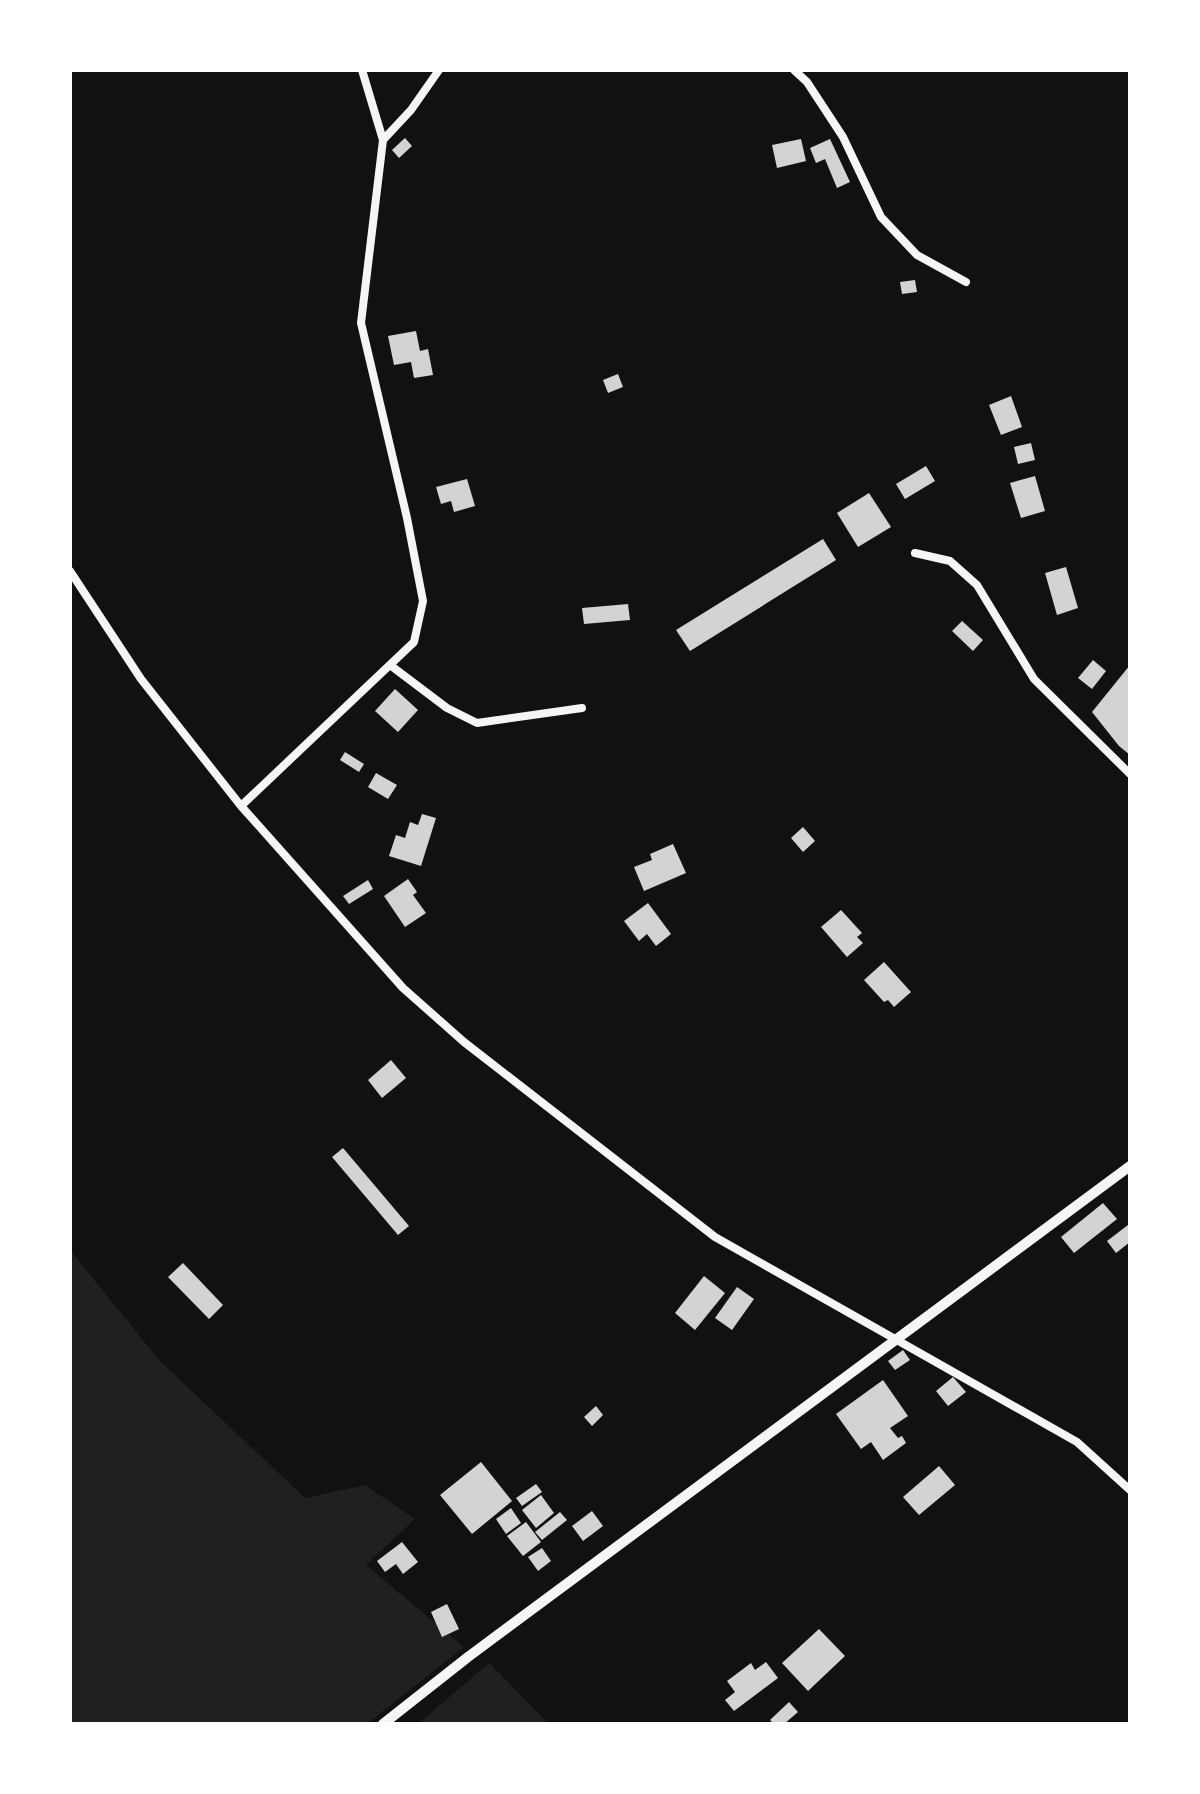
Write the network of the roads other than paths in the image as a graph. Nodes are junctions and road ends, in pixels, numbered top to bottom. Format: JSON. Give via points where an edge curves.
{"nodes":[{"id":1,"x":362,"y":70,"type":"edge"},
{"id":2,"x":439,"y":70,"type":"edge"},
{"id":3,"x":794,"y":70,"type":"edge"},
{"id":4,"x":383,"y":140,"type":"junction"},
{"id":5,"x":966,"y":282,"type":"dead end"},
{"id":6,"x":915,"y":553,"type":"dead end"},
{"id":7,"x":70,"y":571,"type":"edge"},
{"id":8,"x":390,"y":665,"type":"junction"},
{"id":9,"x":582,"y":708,"type":"dead end"},
{"id":10,"x":1130,"y":774,"type":"edge"},
{"id":11,"x":241,"y":806,"type":"junction"},
{"id":12,"x":1130,"y":1166,"type":"edge"},
{"id":13,"x":897,"y":1339,"type":"junction"},
{"id":14,"x":1130,"y":1490,"type":"edge"},
{"id":15,"x":383,"y":1724,"type":"edge"}],
"edges":[{"from":1,"to":4,"type":"street"},
{"from":2,"to":4,"type":"street"},
{"from":3,"to":5,"type":"street","via":[[843,137],[881,217],[917,255]]},
{"from":4,"to":8,"type":"street","via":[[361,323],[423,601],[414,642]]},
{"from":6,"to":10,"type":"street","via":[[950,561],[977,585],[1034,679]]},
{"from":7,"to":11,"type":"street","via":[[141,679]]},
{"from":8,"to":9,"type":"street","via":[[447,708],[477,723]]},
{"from":8,"to":11,"type":"street"},
{"from":11,"to":13,"type":"street","via":[[403,988],[464,1042],[715,1237]]},
{"from":12,"to":13,"type":"street"},
{"from":13,"to":14,"type":"street","via":[[1077,1442]]},
{"from":13,"to":15,"type":"street"}]}
